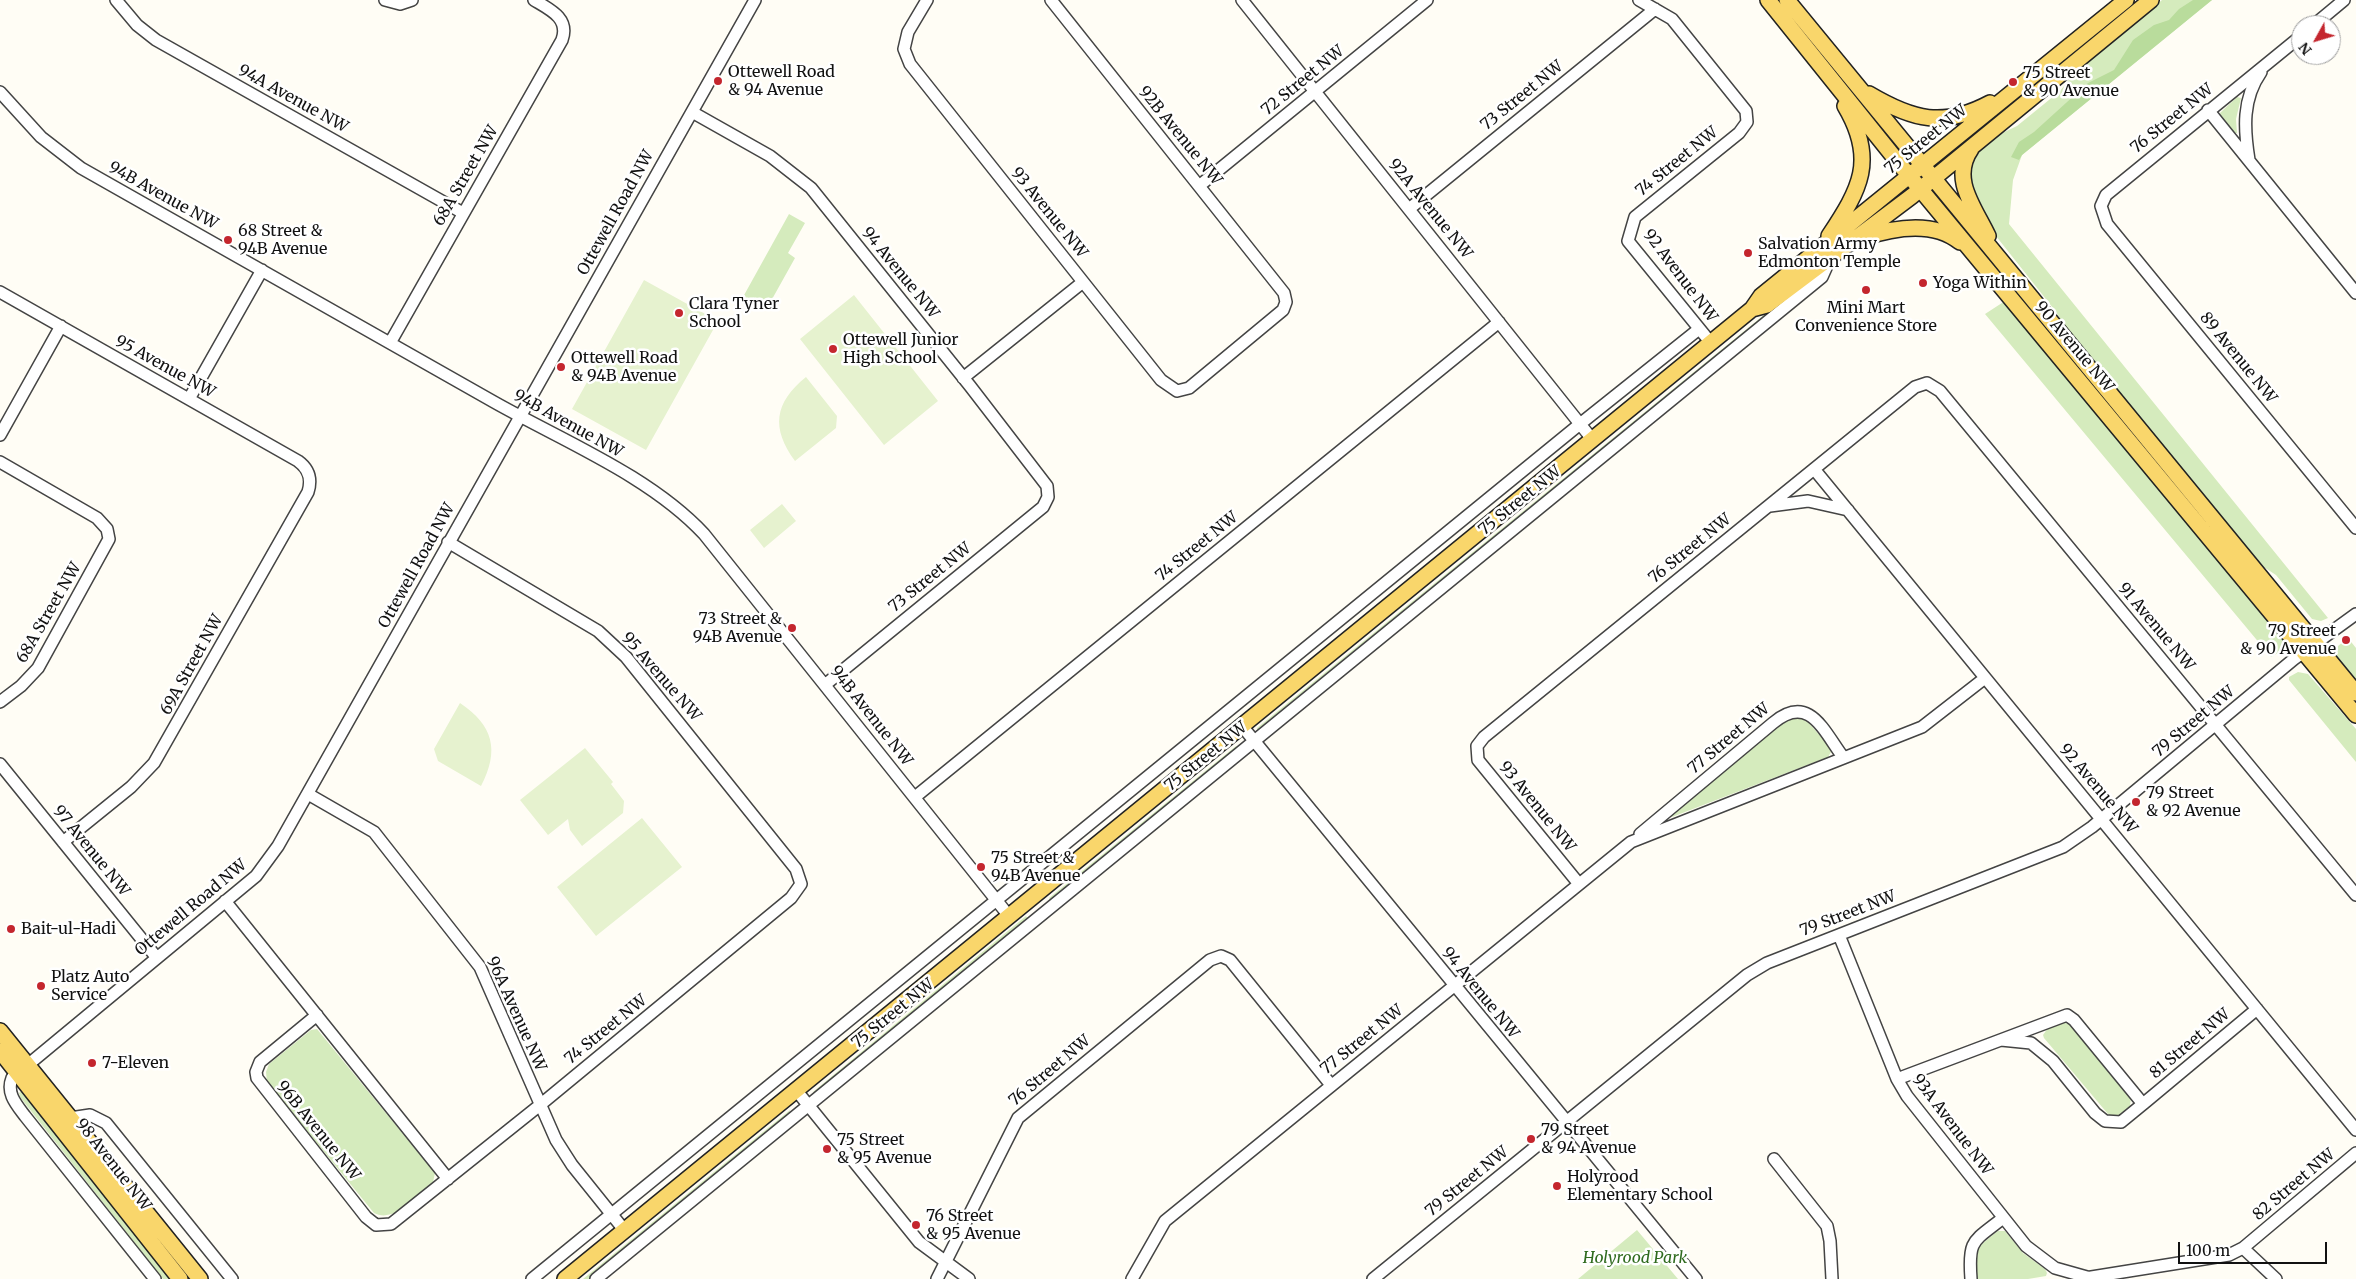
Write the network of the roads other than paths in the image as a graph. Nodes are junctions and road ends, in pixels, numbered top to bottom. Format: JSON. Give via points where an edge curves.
{"nodes":[{"id":1,"x":116,"y":0,"type":"edge"},
{"id":2,"x":385,"y":0,"type":"edge"},
{"id":3,"x":534,"y":0,"type":"edge"},
{"id":4,"x":755,"y":0,"type":"edge"},
{"id":5,"x":927,"y":0,"type":"edge"},
{"id":6,"x":1050,"y":0,"type":"edge"},
{"id":7,"x":1242,"y":0,"type":"edge"},
{"id":8,"x":1428,"y":0,"type":"edge"},
{"id":9,"x":1639,"y":0,"type":"edge"},
{"id":10,"x":1768,"y":0,"type":"edge"},
{"id":11,"x":1787,"y":0,"type":"edge"},
{"id":12,"x":2126,"y":0,"type":"edge"},
{"id":13,"x":2151,"y":0,"type":"edge"},
{"id":14,"x":2344,"y":0,"type":"edge"},
{"id":15,"x":409,"y":2,"type":"edge"},
{"id":16,"x":1655,"y":9,"type":"junction"},
{"id":17,"x":2326,"y":15,"type":"edge"},
{"id":18,"x":2291,"y":44,"type":"edge"},
{"id":19,"x":2269,"y":62,"type":"junction"},
{"id":20,"x":1819,"y":64,"type":"junction"},
{"id":21,"x":1859,"y":88,"type":"junction"},
{"id":22,"x":2016,"y":89,"type":"junction"},
{"id":23,"x":0,"y":92,"type":"edge"},
{"id":24,"x":1315,"y":92,"type":"junction"},
{"id":25,"x":2208,"y":110,"type":"junction"},
{"id":26,"x":692,"y":112,"type":"junction"},
{"id":27,"x":1976,"y":143,"type":"junction"},
{"id":28,"x":2249,"y":161,"type":"junction"},
{"id":29,"x":1923,"y":166,"type":"junction"},
{"id":30,"x":1910,"y":176,"type":"junction"},
{"id":31,"x":1933,"y":178,"type":"junction"},
{"id":32,"x":1199,"y":186,"type":"junction"},
{"id":33,"x":1920,"y":189,"type":"junction"},
{"id":34,"x":2100,"y":206,"type":"joint"},
{"id":35,"x":1409,"y":209,"type":"junction"},
{"id":36,"x":463,"y":213,"type":"junction"},
{"id":37,"x":1631,"y":228,"type":"joint"},
{"id":38,"x":1853,"y":241,"type":"junction"},
{"id":39,"x":1826,"y":253,"type":"junction"},
{"id":40,"x":1974,"y":254,"type":"junction"},
{"id":41,"x":1999,"y":257,"type":"junction"},
{"id":42,"x":262,"y":270,"type":"junction"},
{"id":43,"x":1083,"y":282,"type":"junction"},
{"id":44,"x":0,"y":292,"type":"edge"},
{"id":45,"x":2356,"y":293,"type":"edge"},
{"id":46,"x":1498,"y":322,"type":"junction"},
{"id":47,"x":61,"y":326,"type":"junction"},
{"id":48,"x":1699,"y":329,"type":"junction"},
{"id":49,"x":390,"y":343,"type":"junction"},
{"id":50,"x":1711,"y":343,"type":"junction"},
{"id":51,"x":963,"y":378,"type":"junction"},
{"id":52,"x":1927,"y":383,"type":"joint"},
{"id":53,"x":1177,"y":391,"type":"joint"},
{"id":54,"x":189,"y":399,"type":"junction"},
{"id":55,"x":520,"y":417,"type":"junction"},
{"id":56,"x":1580,"y":424,"type":"junction"},
{"id":57,"x":0,"y":435,"type":"edge"},
{"id":58,"x":1592,"y":439,"type":"junction"},
{"id":59,"x":0,"y":462,"type":"edge"},
{"id":60,"x":1814,"y":468,"type":"junction"},
{"id":61,"x":310,"y":475,"type":"joint"},
{"id":62,"x":1048,"y":492,"type":"joint"},
{"id":63,"x":1768,"y":506,"type":"junction"},
{"id":64,"x":1848,"y":510,"type":"junction"},
{"id":65,"x":2356,"y":528,"type":"edge"},
{"id":66,"x":448,"y":542,"type":"junction"},
{"id":67,"x":2356,"y":614,"type":"edge"},
{"id":68,"x":2310,"y":648,"type":"junction"},
{"id":69,"x":1985,"y":678,"type":"junction"},
{"id":70,"x":826,"y":684,"type":"junction"},
{"id":71,"x":2356,"y":693,"type":"edge"},
{"id":72,"x":0,"y":702,"type":"edge"},
{"id":73,"x":2356,"y":714,"type":"edge"},
{"id":74,"x":2216,"y":725,"type":"junction"},
{"id":75,"x":1242,"y":726,"type":"junction"},
{"id":76,"x":1254,"y":741,"type":"junction"},
{"id":77,"x":1477,"y":746,"type":"joint"},
{"id":78,"x":1843,"y":757,"type":"junction"},
{"id":79,"x":0,"y":764,"type":"edge"},
{"id":80,"x":308,"y":794,"type":"junction"},
{"id":81,"x":915,"y":797,"type":"junction"},
{"id":82,"x":2102,"y":819,"type":"junction"},
{"id":83,"x":63,"y":842,"type":"junction"},
{"id":84,"x":1631,"y":842,"type":"junction"},
{"id":85,"x":801,"y":884,"type":"joint"},
{"id":86,"x":1579,"y":884,"type":"junction"},
{"id":87,"x":2356,"y":895,"type":"edge"},
{"id":88,"x":996,"y":900,"type":"junction"},
{"id":89,"x":225,"y":901,"type":"junction"},
{"id":90,"x":1009,"y":916,"type":"junction"},
{"id":91,"x":1839,"y":935,"type":"junction"},
{"id":92,"x":157,"y":958,"type":"junction"},
{"id":93,"x":1454,"y":986,"type":"junction"},
{"id":94,"x":2257,"y":1009,"type":"junction"},
{"id":95,"x":317,"y":1015,"type":"junction"},
{"id":96,"x":0,"y":1032,"type":"edge"},
{"id":97,"x":1999,"y":1040,"type":"junction"},
{"id":98,"x":0,"y":1050,"type":"edge"},
{"id":99,"x":22,"y":1068,"type":"junction"},
{"id":100,"x":1897,"y":1079,"type":"junction"},
{"id":101,"x":1331,"y":1085,"type":"junction"},
{"id":102,"x":796,"y":1090,"type":"junction"},
{"id":103,"x":2143,"y":1104,"type":"junction"},
{"id":104,"x":540,"y":1105,"type":"junction"},
{"id":105,"x":808,"y":1106,"type":"junction"},
{"id":106,"x":70,"y":1118,"type":"junction"},
{"id":107,"x":1566,"y":1122,"type":"junction"},
{"id":108,"x":2356,"y":1130,"type":"edge"},
{"id":109,"x":2356,"y":1153,"type":"edge"},
{"id":110,"x":1774,"y":1159,"type":"dead end"},
{"id":111,"x":448,"y":1179,"type":"junction"},
{"id":112,"x":611,"y":1214,"type":"junction"},
{"id":113,"x":2003,"y":1218,"type":"junction"},
{"id":114,"x":376,"y":1225,"type":"joint"},
{"id":115,"x":625,"y":1231,"type":"junction"},
{"id":116,"x":2243,"y":1248,"type":"junction"},
{"id":117,"x":945,"y":1263,"type":"junction"},
{"id":118,"x":2082,"y":1278,"type":"edge"},
{"id":119,"x":155,"y":1279,"type":"edge"},
{"id":120,"x":180,"y":1279,"type":"edge"},
{"id":121,"x":200,"y":1279,"type":"edge"},
{"id":122,"x":232,"y":1279,"type":"edge"},
{"id":123,"x":532,"y":1279,"type":"edge"},
{"id":124,"x":565,"y":1279,"type":"edge"},
{"id":125,"x":596,"y":1279,"type":"edge"},
{"id":126,"x":937,"y":1279,"type":"edge"},
{"id":127,"x":969,"y":1279,"type":"edge"},
{"id":128,"x":1132,"y":1279,"type":"edge"},
{"id":129,"x":1373,"y":1279,"type":"edge"},
{"id":130,"x":1696,"y":1279,"type":"edge"},
{"id":131,"x":1832,"y":1279,"type":"edge"},
{"id":132,"x":1971,"y":1279,"type":"edge"},
{"id":133,"x":2276,"y":1279,"type":"edge"}],
"edges":[{"from":1,"to":36,"type":"street","name":"94A Avenue NW","via":[[137,25],[156,40]]},
{"from":2,"to":15,"type":"street","via":[[394,4]]},
{"from":3,"to":36,"type":"street","name":"68A Street NW","via":[[556,13],[564,24],[562,40]]},
{"from":4,"to":26,"type":"street","name":"Ottewell Road NW"},
{"from":5,"to":43,"type":"street","name":"93 Avenue NW","via":[[908,32],[904,48],[910,64]]},
{"from":6,"to":32,"type":"street","name":"92B Avenue NW"},
{"from":7,"to":24,"type":"street","name":"92A Avenue NW"},
{"from":8,"to":24,"type":"street","name":"72 Street NW"},
{"from":9,"to":16,"type":"street"},
{"from":10,"to":20,"type":"main road","name":"90 Avenue NW"},
{"from":11,"to":21,"type":"main road","name":"90 Avenue NW"},
{"from":12,"to":22,"type":"main road","name":"75 Street NW"},
{"from":13,"to":27,"type":"main road","name":"75 Street NW"},
{"from":14,"to":17,"type":"street"},
{"from":16,"to":35,"type":"street","name":"73 Street NW"},
{"from":16,"to":37,"type":"street","name":"74 Street NW","via":[[1672,19],[1684,33],[1746,111],[1747,122],[1739,133],[1635,217]]},
{"from":18,"to":19,"type":"street","name":"76 Street NW"},
{"from":19,"to":25,"type":"street","name":"76 Street NW"},
{"from":19,"to":28,"type":"street","name":"76 Street NW","via":[[2255,81],[2248,99],[2245,125]]},
{"from":20,"to":30,"type":"main road","name":"90 Avenue NW"},
{"from":20,"to":39,"type":"main road","via":[[1853,120],[1862,154],[1858,188]]},
{"from":21,"to":22,"type":"main road","via":[[1895,110],[1931,118],[1975,111]]},
{"from":21,"to":29,"type":"main road","name":"90 Avenue NW"},
{"from":22,"to":29,"type":"main road","name":"75 Street NW"},
{"from":23,"to":42,"type":"street","name":"94B Avenue NW","via":[[35,132],[68,160]]},
{"from":24,"to":32,"type":"street","name":"72 Street NW"},
{"from":24,"to":35,"type":"street","name":"92A Avenue NW"},
{"from":25,"to":28,"type":"street"},
{"from":25,"to":34,"type":"street","name":"76 Street NW","via":[[2106,195]]},
{"from":26,"to":51,"type":"street","name":"94 Avenue NW","via":[[770,156],[811,188]]},
{"from":26,"to":55,"type":"street","name":"Ottewell Road NW"},
{"from":27,"to":31,"type":"main road","name":"75 Street NW"},
{"from":27,"to":41,"type":"main road","via":[[1963,163],[1962,178]]},
{"from":28,"to":45,"type":"street"},
{"from":29,"to":30,"type":"main road","name":"75 Street NW"},
{"from":29,"to":31,"type":"main road","name":"90 Avenue NW"},
{"from":30,"to":33,"type":"main road","name":"90 Avenue NW"},
{"from":30,"to":39,"type":"main road","name":"75 Street NW"},
{"from":31,"to":33,"type":"main road","name":"75 Street NW"},
{"from":31,"to":41,"type":"main road","name":"90 Avenue NW"},
{"from":32,"to":53,"type":"street","name":"92B Avenue NW","via":[[1284,293],[1286,302],[1283,310],[1189,388]]},
{"from":33,"to":38,"type":"main road","name":"75 Street NW"},
{"from":33,"to":40,"type":"main road","name":"90 Avenue NW"},
{"from":34,"to":65,"type":"street","name":"89 Avenue NW","via":[[2108,224]]},
{"from":35,"to":46,"type":"street","name":"92A Avenue NW"},
{"from":36,"to":49,"type":"street","name":"68A Street NW"},
{"from":37,"to":48,"type":"street","name":"92 Avenue NW","via":[[1628,241]]},
{"from":38,"to":39,"type":"main road","name":"75 Street NW"},
{"from":38,"to":40,"type":"main road","via":[[1881,232],[1919,228],[1953,236]]},
{"from":39,"to":50,"type":"main road","name":"75 Street NW","via":[[1761,296],[1752,309]]},
{"from":39,"to":76,"type":"street","name":"75 Street NW","via":[[1822,277]]},
{"from":40,"to":68,"type":"main road","name":"90 Avenue NW"},
{"from":41,"to":68,"type":"main road","name":"90 Avenue NW"},
{"from":42,"to":49,"type":"street","name":"94B Avenue NW"},
{"from":42,"to":54,"type":"street"},
{"from":43,"to":51,"type":"street"},
{"from":43,"to":53,"type":"street","name":"93 Avenue NW","via":[[1161,380]]},
{"from":44,"to":47,"type":"street","name":"95 Avenue NW"},
{"from":46,"to":56,"type":"street","name":"92A Avenue NW"},
{"from":46,"to":81,"type":"street","name":"74 Street NW"},
{"from":47,"to":54,"type":"street","name":"95 Avenue NW"},
{"from":47,"to":57,"type":"street"},
{"from":48,"to":50,"type":"street","name":"92 Avenue NW"},
{"from":48,"to":56,"type":"street","name":"75 Street NW"},
{"from":49,"to":55,"type":"street","name":"94B Avenue NW"},
{"from":50,"to":58,"type":"main road","name":"75 Street NW"},
{"from":51,"to":62,"type":"street","name":"94 Avenue NW","via":[[1041,476]]},
{"from":52,"to":60,"type":"street","name":"76 Street NW","via":[[1916,387]]},
{"from":52,"to":74,"type":"street","name":"91 Avenue NW","via":[[1940,391]]},
{"from":54,"to":61,"type":"street","name":"95 Avenue NW","via":[[298,461]]},
{"from":55,"to":66,"type":"street","name":"Ottewell Road NW"},
{"from":55,"to":70,"type":"street","name":"94B Avenue NW","via":[[644,484],[679,509],[704,534]]},
{"from":56,"to":58,"type":"street","name":"92A Avenue NW"},
{"from":56,"to":88,"type":"street","name":"75 Street NW"},
{"from":58,"to":75,"type":"main road","name":"75 Street NW"},
{"from":59,"to":72,"type":"street","name":"68A Street NW","via":[[97,518],[107,529],[110,539],[38,668]]},
{"from":60,"to":63,"type":"street","name":"76 Street NW"},
{"from":60,"to":64,"type":"street","name":"92 Avenue NW"},
{"from":61,"to":83,"type":"street","name":"69A Street NW","via":[[308,492],[160,753],[135,783]]},
{"from":62,"to":70,"type":"street","name":"73 Street NW","via":[[1043,507]]},
{"from":63,"to":64,"type":"street","via":[[1808,501]]},
{"from":63,"to":77,"type":"street","name":"76 Street NW"},
{"from":64,"to":69,"type":"street","name":"92 Avenue NW"},
{"from":66,"to":80,"type":"street","name":"Ottewell Road NW"},
{"from":66,"to":85,"type":"street","name":"95 Avenue NW","via":[[598,630],[626,657],[796,869]]},
{"from":67,"to":68,"type":"street","name":"79 Street NW"},
{"from":68,"to":71,"type":"main road","name":"90 Avenue NW"},
{"from":68,"to":73,"type":"main road","name":"90 Avenue NW"},
{"from":68,"to":74,"type":"street","name":"79 Street NW"},
{"from":69,"to":78,"type":"street","name":"77 Street NW","via":[[1922,727]]},
{"from":69,"to":82,"type":"street","name":"92 Avenue NW"},
{"from":70,"to":81,"type":"street","name":"94B Avenue NW"},
{"from":74,"to":82,"type":"street","name":"79 Street NW"},
{"from":74,"to":87,"type":"street","name":"91 Avenue NW"},
{"from":75,"to":76,"type":"street","name":"94 Avenue NW"},
{"from":75,"to":90,"type":"main road","name":"75 Street NW"},
{"from":76,"to":93,"type":"street","name":"94 Avenue NW"},
{"from":76,"to":105,"type":"street","name":"75 Street NW"},
{"from":77,"to":86,"type":"street","name":"93 Avenue NW","via":[[1478,760]]},
{"from":78,"to":84,"type":"street","name":"77 Street NW"},
{"from":78,"to":84,"type":"street","name":"77 Street NW","via":[[1813,717],[1800,710],[1790,712]]},
{"from":79,"to":83,"type":"street","name":"97 Avenue NW"},
{"from":80,"to":89,"type":"street","name":"Ottewell Road NW","via":[[262,868]]},
{"from":80,"to":104,"type":"street","name":"96A Avenue NW","via":[[374,832],[474,959],[485,976]]},
{"from":81,"to":88,"type":"street","name":"94B Avenue NW"},
{"from":82,"to":91,"type":"street","name":"79 Street NW","via":[[2062,846]]},
{"from":82,"to":94,"type":"street","name":"92 Avenue NW"},
{"from":83,"to":92,"type":"street","name":"97 Avenue NW"},
{"from":84,"to":86,"type":"street","name":"77 Street NW"},
{"from":85,"to":104,"type":"street","name":"74 Street NW","via":[[791,898]]},
{"from":86,"to":93,"type":"street","name":"77 Street NW"},
{"from":88,"to":90,"type":"street","name":"94B Avenue NW"},
{"from":88,"to":112,"type":"street","name":"75 Street NW"},
{"from":89,"to":92,"type":"street","name":"Ottewell Road NW"},
{"from":89,"to":95,"type":"street"},
{"from":90,"to":102,"type":"main road","name":"75 Street NW"},
{"from":91,"to":100,"type":"street","name":"93A Avenue NW"},
{"from":91,"to":107,"type":"street","name":"79 Street NW","via":[[1747,974]]},
{"from":92,"to":99,"type":"street","name":"Ottewell Road NW"},
{"from":93,"to":101,"type":"street","name":"77 Street NW"},
{"from":93,"to":107,"type":"street","name":"94 Avenue NW"},
{"from":94,"to":103,"type":"street","name":"81 Street NW"},
{"from":94,"to":108,"type":"street","name":"92 Avenue NW"},
{"from":95,"to":111,"type":"street"},
{"from":95,"to":114,"type":"street","name":"96B Avenue NW","via":[[260,1062],[257,1078],[366,1217]]},
{"from":96,"to":99,"type":"main road","name":"98 Avenue NW"},
{"from":97,"to":100,"type":"street","name":"81 Street NW"},
{"from":97,"to":103,"type":"street","name":"81 Street NW","via":[[2031,1043],[2053,1061],[2105,1121],[2121,1122]]},
{"from":97,"to":103,"type":"street","name":"81 Street NW","via":[[2067,1016],[2074,1020]]},
{"from":98,"to":99,"type":"main road","name":"98 Avenue NW"},
{"from":99,"to":106,"type":"main road","name":"98 Avenue NW"},
{"from":99,"to":119,"type":"street","via":[[9,1085],[12,1098]]},
{"from":99,"to":120,"type":"main road","name":"98 Avenue NW"},
{"from":100,"to":113,"type":"street","name":"93A Avenue NW"},
{"from":101,"to":117,"type":"street","name":"76 Street NW","via":[[1230,960],[1221,956],[1210,960],[1018,1118]]},
{"from":101,"to":128,"type":"street","name":"77 Street NW","via":[[1164,1221]]},
{"from":102,"to":105,"type":"street"},
{"from":102,"to":115,"type":"main road","name":"75 Street NW"},
{"from":104,"to":111,"type":"street","name":"74 Street NW"},
{"from":104,"to":112,"type":"street","name":"96A Avenue NW","via":[[566,1157]]},
{"from":105,"to":117,"type":"street","via":[[919,1242]]},
{"from":105,"to":125,"type":"street","name":"75 Street NW"},
{"from":106,"to":121,"type":"main road","name":"98 Avenue NW"},
{"from":106,"to":122,"type":"street","name":"98 Avenue NW","via":[[90,1115],[106,1123]]},
{"from":107,"to":129,"type":"street","name":"79 Street NW"},
{"from":107,"to":130,"type":"street","name":"94 Avenue NW"},
{"from":109,"to":116,"type":"street","name":"82 Street NW"},
{"from":110,"to":131,"type":"street","via":[[1827,1226]]},
{"from":111,"to":114,"type":"street","name":"74 Street NW","via":[[397,1220],[384,1226]]},
{"from":112,"to":115,"type":"street","name":"96A Avenue NW"},
{"from":112,"to":123,"type":"street","name":"75 Street NW"},
{"from":113,"to":118,"type":"street","name":"93A Avenue NW","via":[[2026,1246],[2055,1268]]},
{"from":113,"to":132,"type":"street","via":[[1972,1243],[1969,1257]]},
{"from":115,"to":124,"type":"main road","name":"75 Street NW"},
{"from":116,"to":118,"type":"street","name":"82 Street NW","via":[[2230,1255]]},
{"from":116,"to":133,"type":"street"},
{"from":117,"to":126,"type":"street","name":"76 Street NW"},
{"from":117,"to":127,"type":"street"}]}
